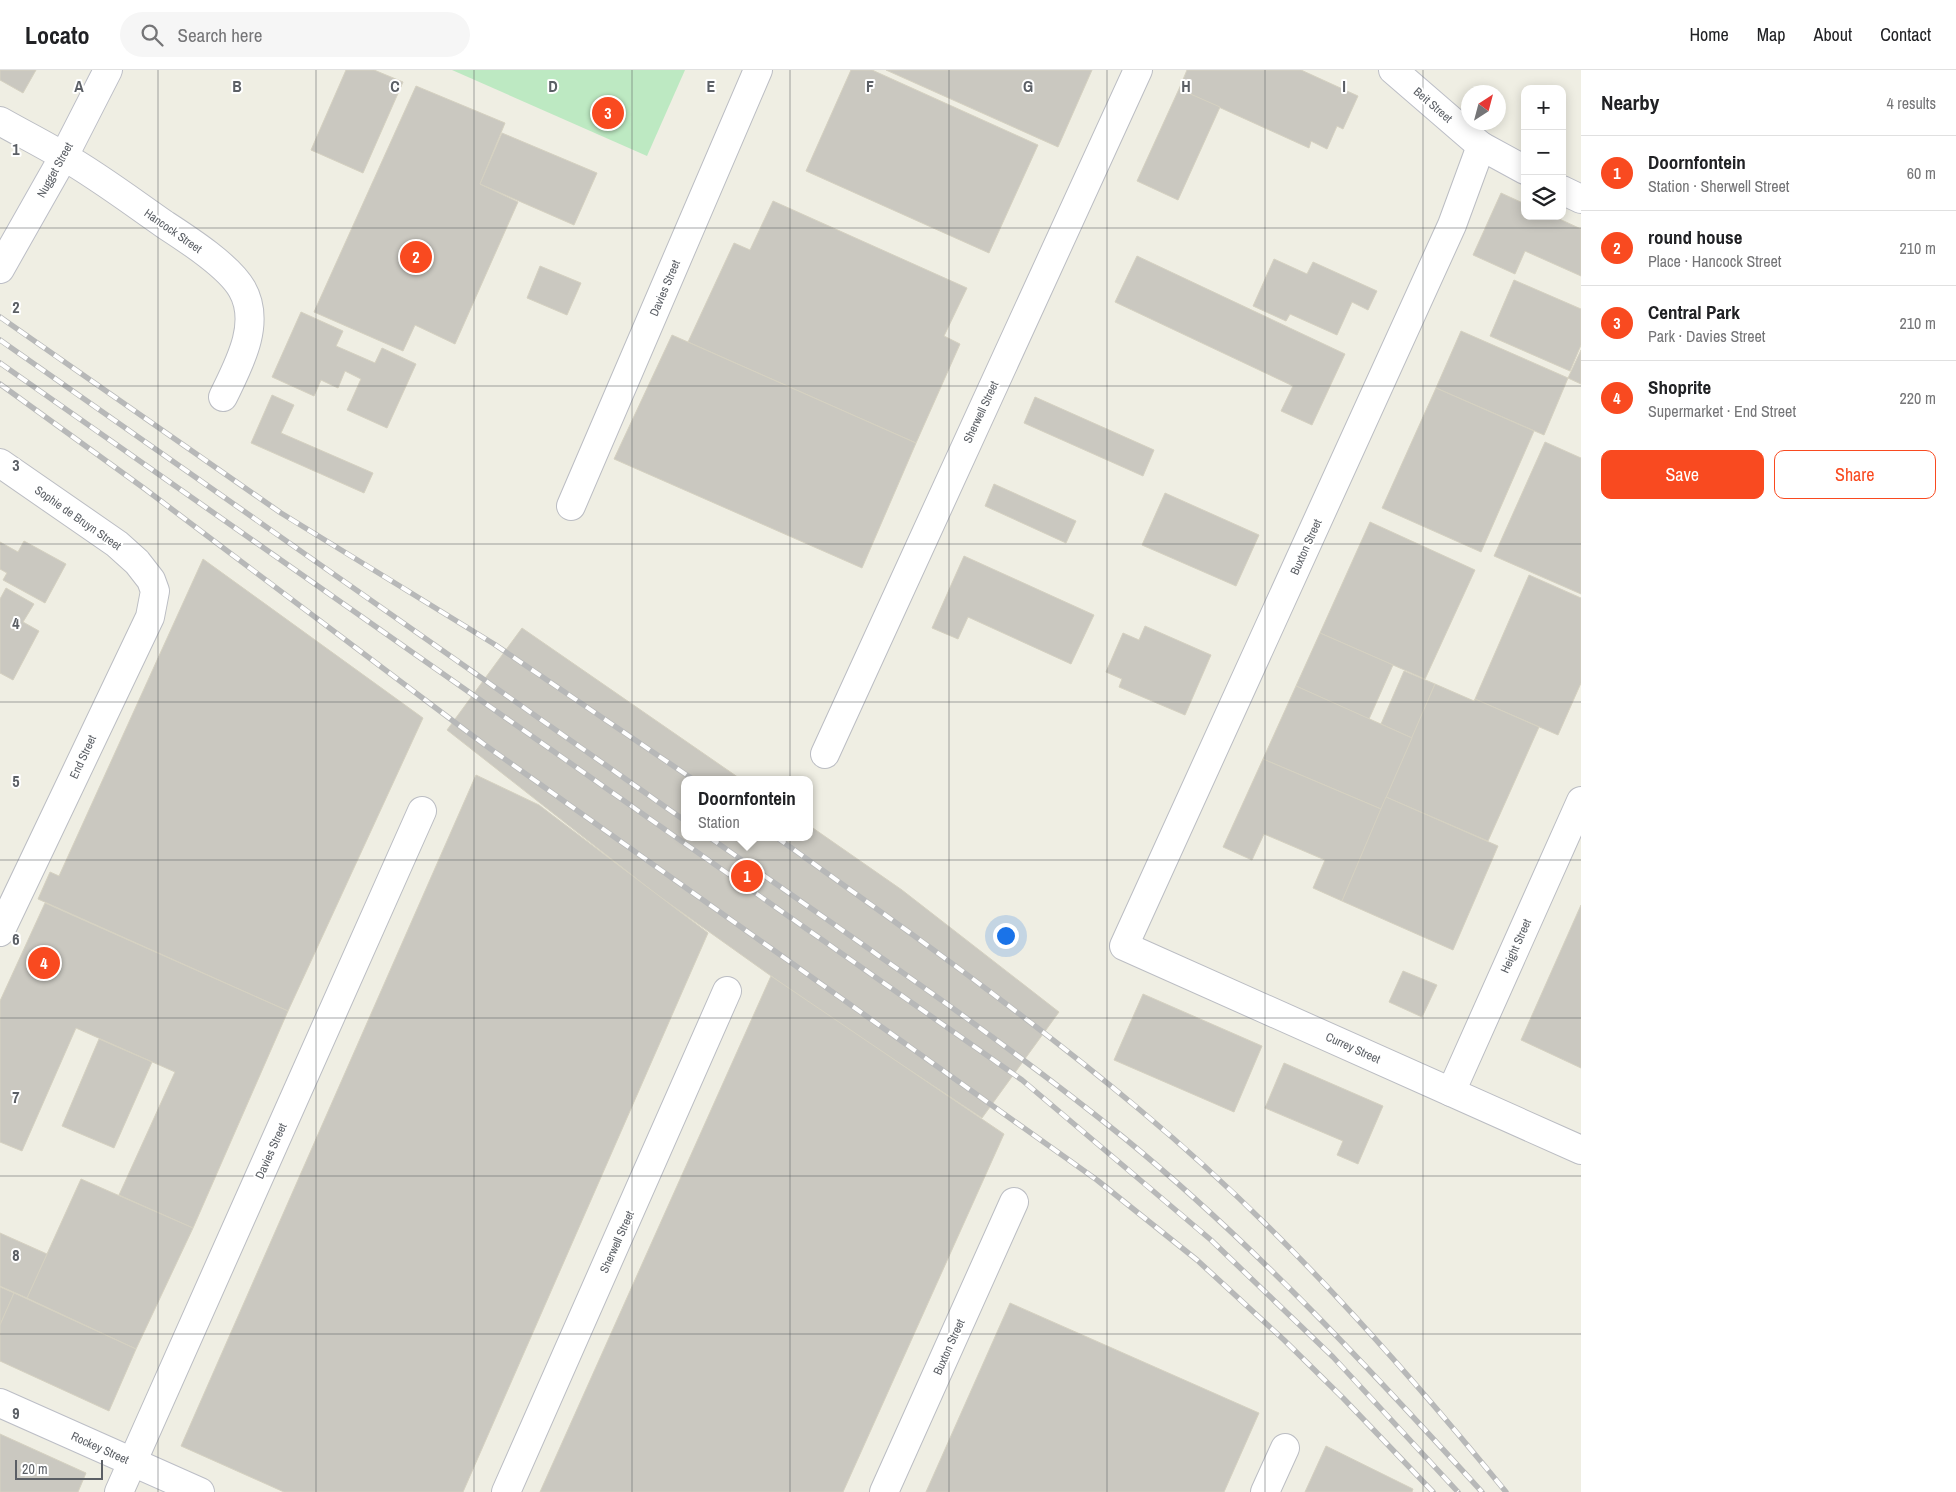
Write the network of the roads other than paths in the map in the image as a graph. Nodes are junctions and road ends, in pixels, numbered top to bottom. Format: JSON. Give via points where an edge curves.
{"nodes":[{"id":1,"x":108,"y":70,"type":"edge"},
{"id":2,"x":758,"y":70,"type":"edge"},
{"id":3,"x":1138,"y":70,"type":"edge"},
{"id":4,"x":1393,"y":70,"type":"edge"},
{"id":5,"x":0,"y":121,"type":"edge"},
{"id":6,"x":1481,"y":146,"type":"junction"},
{"id":7,"x":64,"y":156,"type":"junction"},
{"id":8,"x":1521,"y":168,"type":"edge"},
{"id":9,"x":1566,"y":192,"type":"edge"},
{"id":10,"x":1581,"y":199,"type":"edge"},
{"id":11,"x":0,"y":269,"type":"edge"},
{"id":12,"x":223,"y":397,"type":"dead end"},
{"id":13,"x":0,"y":462,"type":"edge"},
{"id":14,"x":571,"y":506,"type":"dead end"},
{"id":15,"x":151,"y":580,"type":"joint"},
{"id":16,"x":825,"y":754,"type":"dead end"},
{"id":17,"x":1581,"y":801,"type":"edge"},
{"id":18,"x":422,"y":810,"type":"dead end"},
{"id":19,"x":0,"y":932,"type":"edge"},
{"id":20,"x":1124,"y":946,"type":"joint"},
{"id":21,"x":727,"y":991,"type":"dead end"},
{"id":22,"x":1451,"y":1092,"type":"junction"},
{"id":23,"x":1581,"y":1150,"type":"edge"},
{"id":24,"x":1014,"y":1202,"type":"dead end"},
{"id":25,"x":0,"y":1403,"type":"edge"},
{"id":26,"x":1285,"y":1448,"type":"dead end"},
{"id":27,"x":132,"y":1462,"type":"junction"},
{"id":28,"x":119,"y":1492,"type":"edge"},
{"id":29,"x":200,"y":1492,"type":"edge"},
{"id":30,"x":506,"y":1492,"type":"edge"},
{"id":31,"x":884,"y":1492,"type":"edge"},
{"id":32,"x":1265,"y":1492,"type":"edge"}],
"edges":[{"from":1,"to":7,"type":"street","name":"Nugget Street"},
{"from":2,"to":14,"type":"street","name":"Davies Street"},
{"from":3,"to":16,"type":"street","name":"Sherwell Street"},
{"from":4,"to":6,"type":"street","name":"Beit Street"},
{"from":5,"to":7,"type":"street","name":"Hancock Street"},
{"from":6,"to":8,"type":"street","name":"Beit Street"},
{"from":6,"to":20,"type":"street","name":"Buxton Street","via":[[1452,225]]},
{"from":7,"to":11,"type":"street","name":"Nugget Street"},
{"from":7,"to":12,"type":"street","name":"Hancock Street","via":[[190,241],[219,264],[242,289],[248,310],[249,334]]},
{"from":9,"to":10,"type":"street"},
{"from":13,"to":15,"type":"street","name":"Sophie de Bruyn Street","via":[[117,544]]},
{"from":15,"to":19,"type":"street","name":"End Street","via":[[155,591],[150,617]]},
{"from":17,"to":22,"type":"street","name":"Height Street"},
{"from":18,"to":27,"type":"street","name":"Davies Street"},
{"from":20,"to":22,"type":"street","name":"Currey Street"},
{"from":21,"to":30,"type":"street","name":"Sherwell Street"},
{"from":22,"to":23,"type":"street","name":"Currey Street"},
{"from":24,"to":31,"type":"street","name":"Buxton Street"},
{"from":25,"to":27,"type":"street","name":"Rockey Street"},
{"from":26,"to":32,"type":"street"},
{"from":27,"to":28,"type":"street","name":"Davies Street"},
{"from":27,"to":29,"type":"street","name":"Rockey Street"}]}
